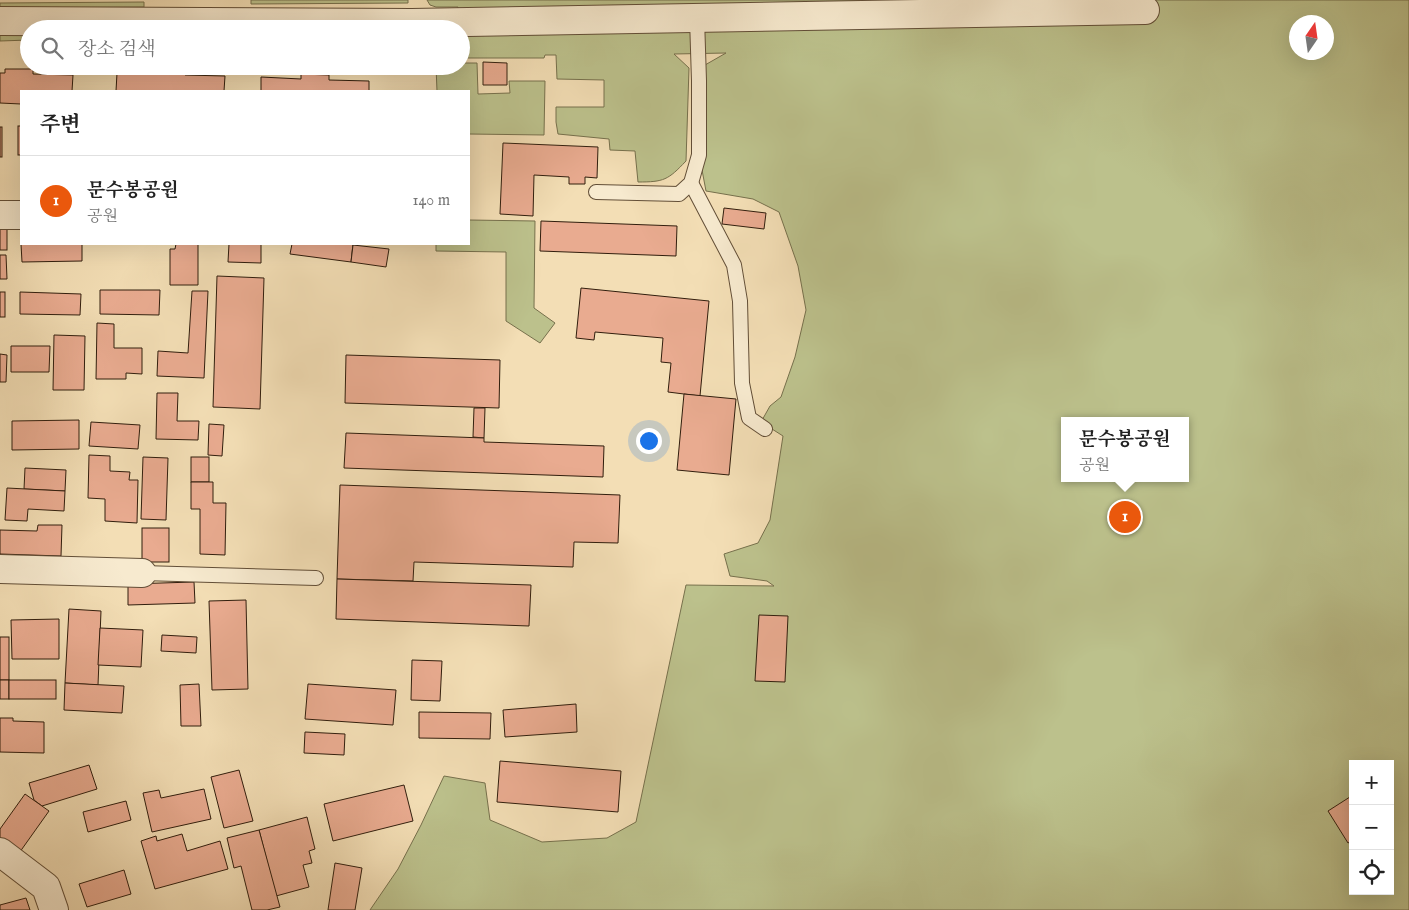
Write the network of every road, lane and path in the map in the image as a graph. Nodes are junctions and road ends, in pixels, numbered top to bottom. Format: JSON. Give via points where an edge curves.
{"nodes":[{"id":1,"x":1145,"y":10,"type":"dead end"},
{"id":2,"x":697,"y":18,"type":"junction"},
{"id":3,"x":0,"y":21,"type":"edge"},
{"id":4,"x":20,"y":21,"type":"edge"},
{"id":5,"x":470,"y":22,"type":"edge"},
{"id":6,"x":691,"y":183,"type":"junction"},
{"id":7,"x":596,"y":192,"type":"dead end"},
{"id":8,"x":0,"y":215,"type":"edge"},
{"id":9,"x":20,"y":216,"type":"edge"},
{"id":10,"x":765,"y":429,"type":"dead end"},
{"id":11,"x":0,"y":569,"type":"edge"},
{"id":12,"x":142,"y":573,"type":"joint"},
{"id":13,"x":316,"y":578,"type":"dead end"},
{"id":14,"x":0,"y":852,"type":"edge"},
{"id":15,"x":54,"y":910,"type":"edge"}],
"edges":[{"from":1,"to":2,"type":"street"},
{"from":2,"to":5,"type":"street"},
{"from":2,"to":6,"type":"lane","via":[[698,155]]},
{"from":3,"to":4,"type":"street"},
{"from":6,"to":7,"type":"lane","via":[[679,194]]},
{"from":6,"to":10,"type":"lane","via":[[734,265],[740,301],[742,384],[749,418]]},
{"from":8,"to":9,"type":"street"},
{"from":11,"to":12,"type":"street"},
{"from":12,"to":13,"type":"lane"},
{"from":14,"to":15,"type":"street","via":[[46,887]]}]}
